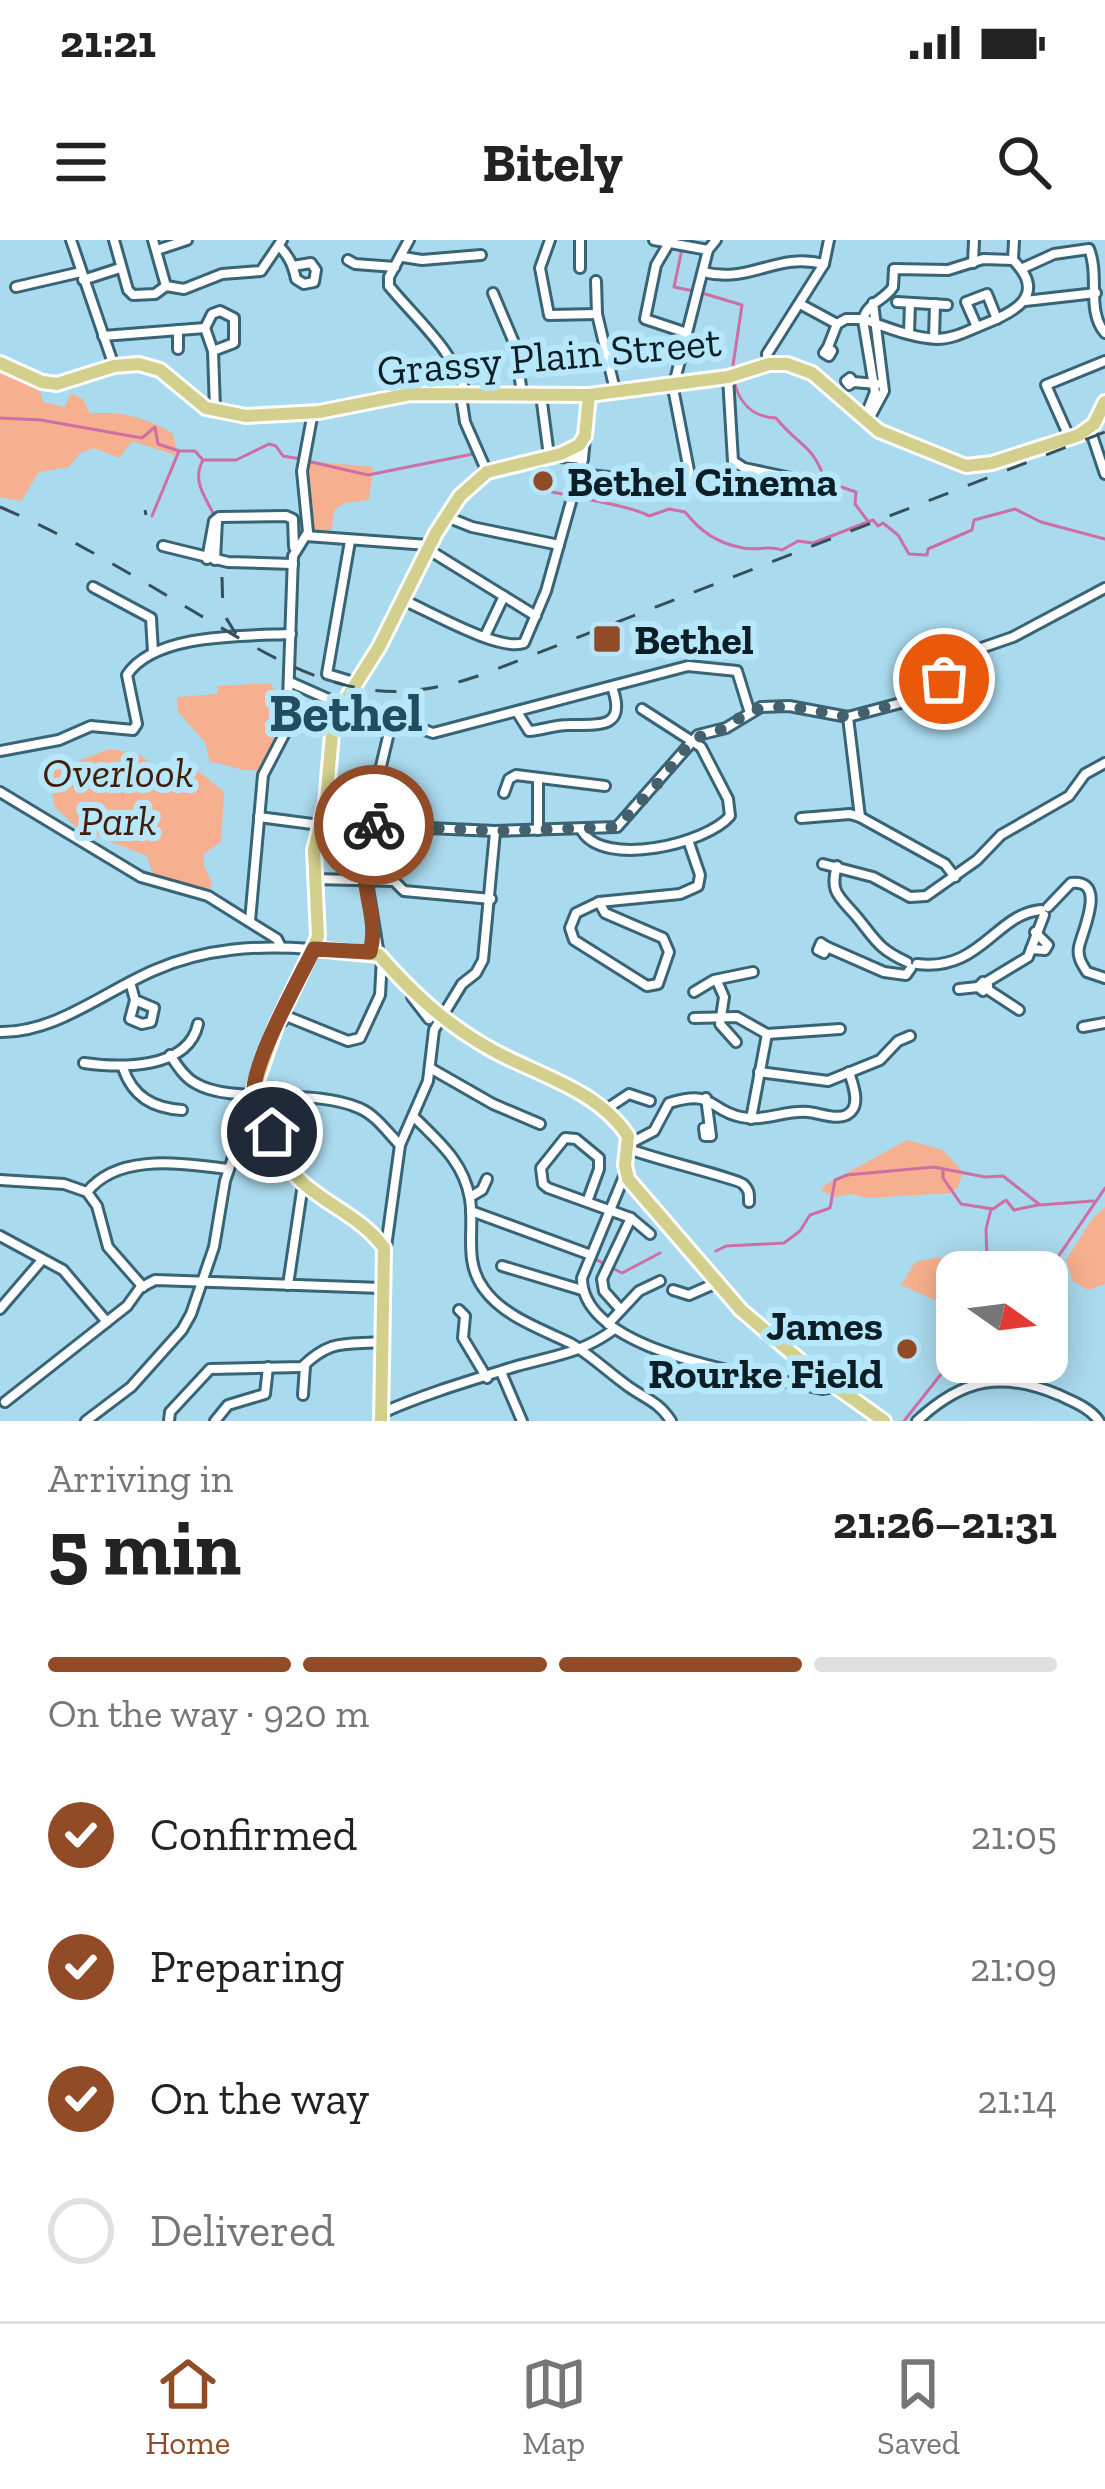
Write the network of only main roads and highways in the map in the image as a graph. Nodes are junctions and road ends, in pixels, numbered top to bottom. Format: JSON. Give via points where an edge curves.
{"nodes":[{"id":1,"x":0,"y":363,"type":"edge"},
{"id":2,"x":589,"y":395,"type":"junction"},
{"id":3,"x":1105,"y":401,"type":"edge"},
{"id":4,"x":314,"y":949,"type":"junction"},
{"id":5,"x":377,"y":1418,"type":"edge"},
{"id":6,"x":884,"y":1421,"type":"edge"}],
"edges":[{"from":1,"to":2,"type":"main road","name":"Grassy Plain Street","via":[[54,384],[139,364],[160,370],[196,403],[246,416],[410,394]]},
{"from":2,"to":3,"type":"main road","name":"Grassy Plain Street","via":[[788,364],[812,373],[864,422],[966,466],[1090,430]]},
{"from":2,"to":4,"type":"main road","via":[[585,436],[574,449],[488,472],[467,488],[342,706],[314,850]]},
{"from":4,"to":5,"type":"main road","via":[[254,1095],[290,1169],[384,1248]]},
{"from":4,"to":6,"type":"main road","via":[[377,955],[435,1018],[604,1111],[629,1144],[626,1173],[714,1284],[779,1345]]}]}
